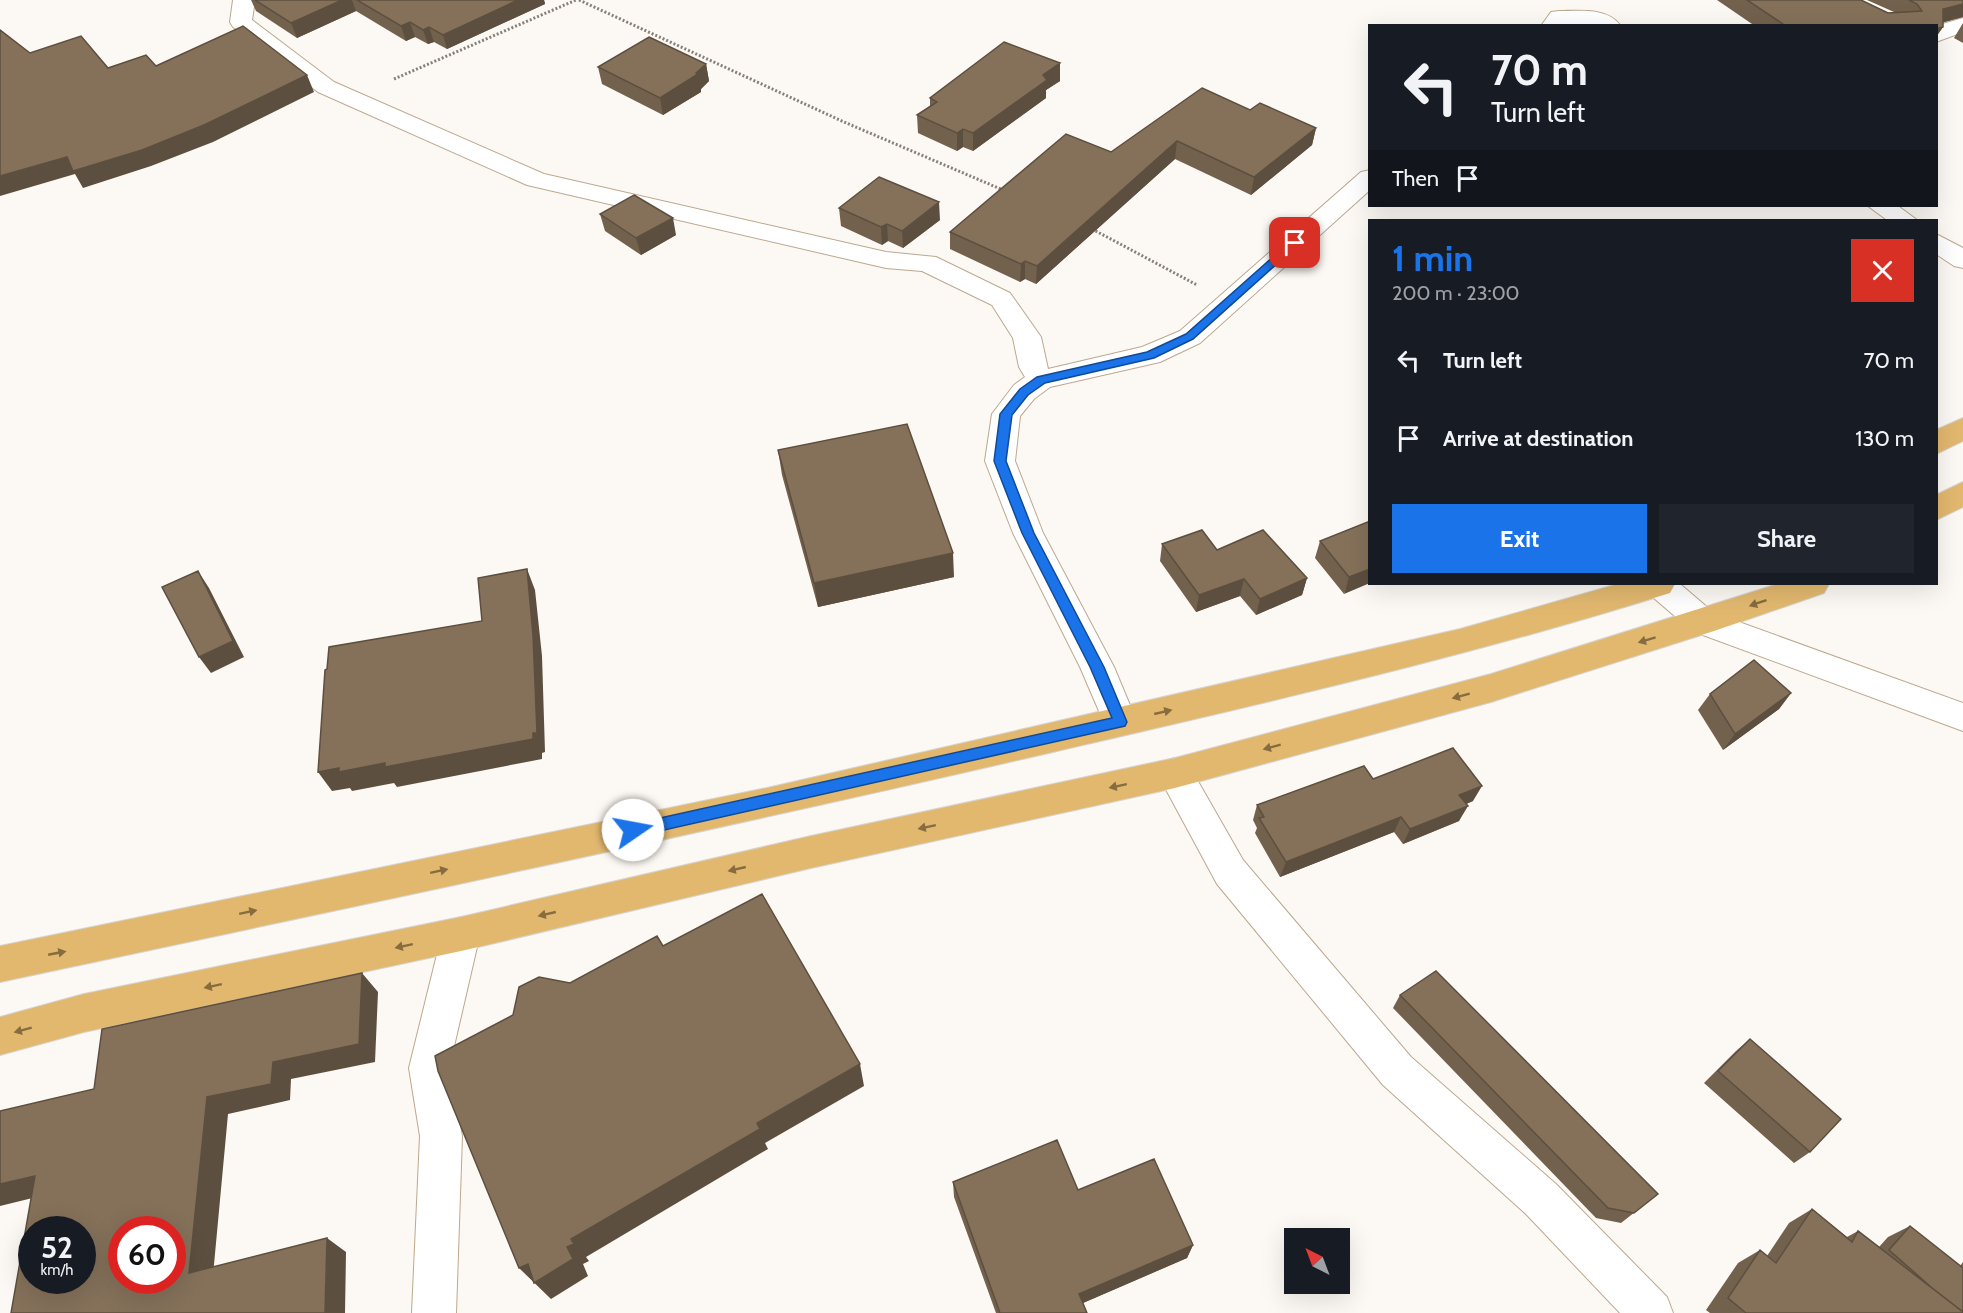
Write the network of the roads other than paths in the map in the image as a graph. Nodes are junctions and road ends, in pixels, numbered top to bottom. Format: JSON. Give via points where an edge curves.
{"nodes":[{"id":1,"x":244,"y":0,"type":"edge"},
{"id":2,"x":1554,"y":24,"type":"edge"},
{"id":3,"x":1606,"y":24,"type":"edge"},
{"id":4,"x":1963,"y":26,"type":"edge"},
{"id":5,"x":1938,"y":35,"type":"edge"},
{"id":6,"x":1368,"y":179,"type":"edge"},
{"id":7,"x":1883,"y":207,"type":"edge"},
{"id":8,"x":1902,"y":219,"type":"edge"},
{"id":9,"x":1938,"y":243,"type":"edge"},
{"id":10,"x":1963,"y":260,"type":"edge"},
{"id":11,"x":1041,"y":380,"type":"junction"},
{"id":12,"x":1963,"y":428,"type":"edge"},
{"id":13,"x":1938,"y":443,"type":"edge"},
{"id":14,"x":1963,"y":493,"type":"edge"},
{"id":15,"x":1938,"y":507,"type":"edge"},
{"id":16,"x":1656,"y":585,"type":"edge"},
{"id":17,"x":1660,"y":585,"type":"edge"},
{"id":18,"x":1810,"y":585,"type":"edge"},
{"id":19,"x":1703,"y":622,"type":"junction"},
{"id":20,"x":1963,"y":717,"type":"edge"},
{"id":21,"x":1120,"y":722,"type":"junction"},
{"id":22,"x":1175,"y":774,"type":"junction"},
{"id":23,"x":461,"y":934,"type":"junction"},
{"id":24,"x":0,"y":964,"type":"edge"},
{"id":25,"x":0,"y":1036,"type":"edge"},
{"id":26,"x":434,"y":1313,"type":"edge"},
{"id":27,"x":1651,"y":1313,"type":"edge"}],
"edges":[{"from":1,"to":11,"type":"street","via":[[241,22],[326,87],[536,180],[874,258],[927,263],[1001,299],[1027,337],[1033,367]]},
{"from":2,"to":3,"type":"street","via":[[1559,17],[1595,18]]},
{"from":4,"to":5,"type":"street"},
{"from":6,"to":11,"type":"street","via":[[1190,337],[1150,355]]},
{"from":7,"to":8,"type":"street"},
{"from":9,"to":10,"type":"street"},
{"from":11,"to":21,"type":"street","via":[[1024,392],[1006,414],[1000,461],[1028,533],[1097,667]]},
{"from":12,"to":13,"type":"main road"},
{"from":14,"to":15,"type":"main road"},
{"from":21,"to":16,"type":"main road","one_way":true,"via":[[1460,642]]},
{"from":17,"to":19,"type":"street"},
{"from":18,"to":19,"type":"main road","one_way":true},
{"from":19,"to":20,"type":"street"},
{"from":19,"to":22,"type":"main road","one_way":true,"via":[[1491,688]]},
{"from":24,"to":21,"type":"main road","one_way":true,"via":[[767,803]]},
{"from":22,"to":23,"type":"main road","one_way":true,"via":[[812,852]]},
{"from":22,"to":27,"type":"street","via":[[1230,872],[1397,1071],[1541,1199]]},
{"from":23,"to":25,"type":"main road","one_way":true,"via":[[84,1013]]},
{"from":23,"to":26,"type":"street","via":[[429,1068],[441,1136]]}]}
